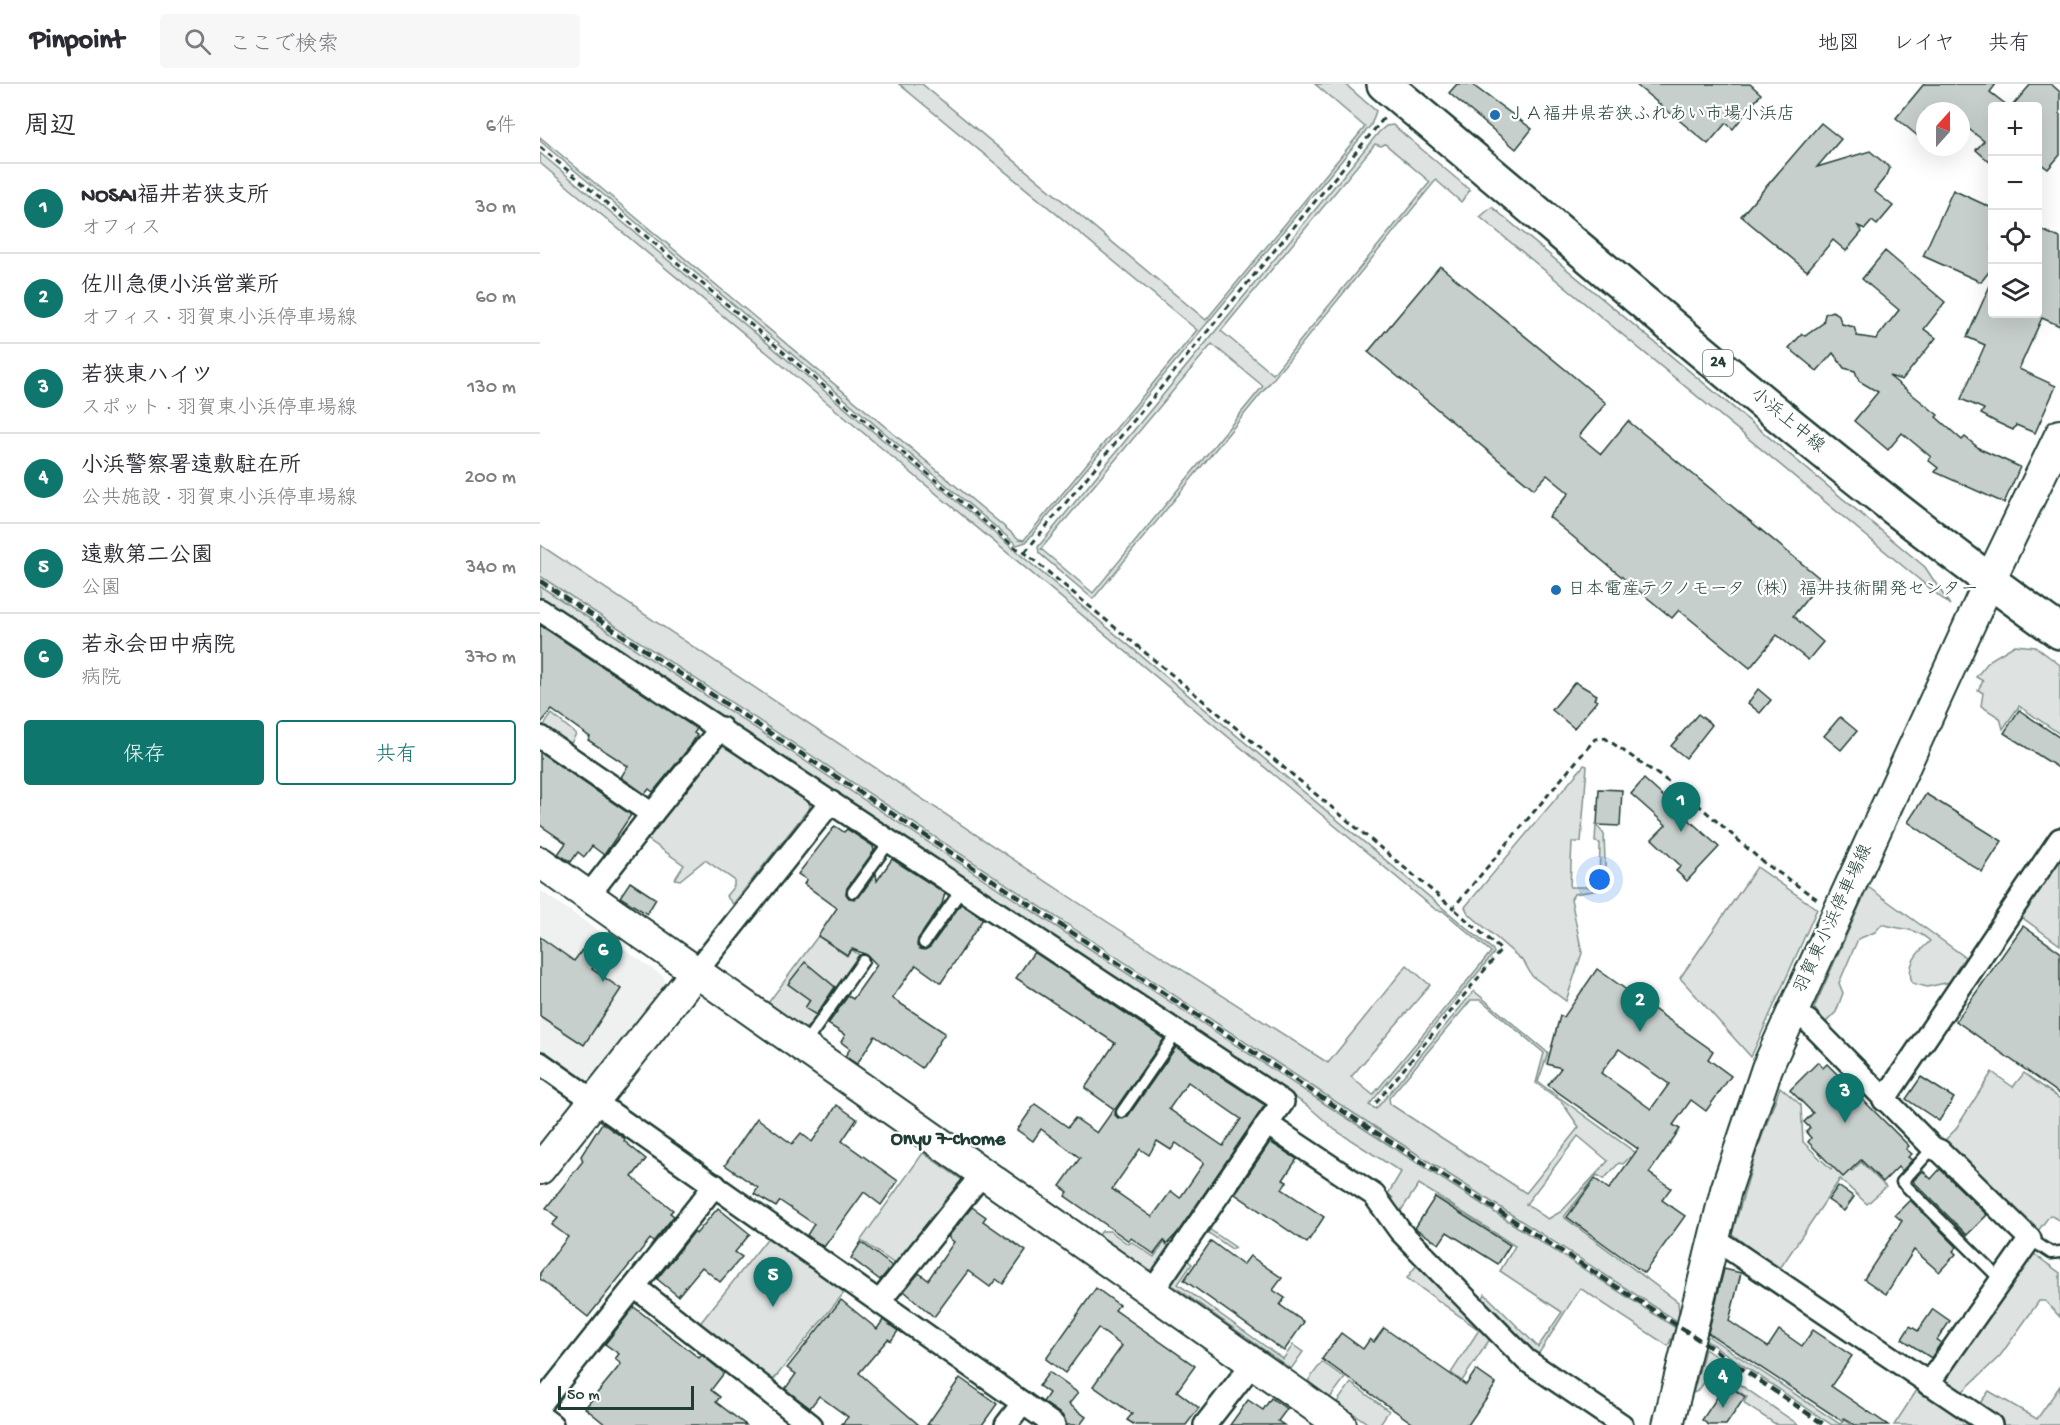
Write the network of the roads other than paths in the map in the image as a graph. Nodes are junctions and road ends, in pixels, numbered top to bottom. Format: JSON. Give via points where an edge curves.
{"nodes":[{"id":1,"x":1392,"y":91,"type":"edge"},
{"id":2,"x":2060,"y":435,"type":"edge"},
{"id":3,"x":1989,"y":582,"type":"junction"},
{"id":4,"x":540,"y":610,"type":"edge"},
{"id":5,"x":2060,"y":632,"type":"edge"},
{"id":6,"x":721,"y":728,"type":"junction"},
{"id":7,"x":540,"y":737,"type":"edge"},
{"id":8,"x":831,"y":802,"type":"junction"},
{"id":9,"x":652,"y":814,"type":"junction"},
{"id":10,"x":2060,"y":839,"type":"edge"},
{"id":11,"x":890,"y":841,"type":"junction"},
{"id":12,"x":540,"y":862,"type":"edge"},
{"id":13,"x":962,"y":889,"type":"junction"},
{"id":14,"x":853,"y":892,"type":"dead end"},
{"id":15,"x":588,"y":896,"type":"junction"},
{"id":16,"x":924,"y":943,"type":"dead end"},
{"id":17,"x":863,"y":961,"type":"dead end"},
{"id":18,"x":696,"y":972,"type":"junction"},
{"id":19,"x":1791,"y":1012,"type":"junction"},
{"id":20,"x":1178,"y":1031,"type":"junction"},
{"id":21,"x":802,"y":1046,"type":"junction"},
{"id":22,"x":540,"y":1063,"type":"edge"},
{"id":23,"x":1884,"y":1100,"type":"junction"},
{"id":24,"x":594,"y":1101,"type":"junction"},
{"id":25,"x":1122,"y":1112,"type":"dead end"},
{"id":26,"x":1267,"y":1124,"type":"junction"},
{"id":27,"x":1933,"y":1148,"type":"junction"},
{"id":28,"x":540,"y":1169,"type":"edge"},
{"id":29,"x":982,"y":1173,"type":"junction"},
{"id":30,"x":715,"y":1185,"type":"junction"},
{"id":31,"x":2030,"y":1239,"type":"junction"},
{"id":32,"x":1711,"y":1244,"type":"junction"},
{"id":33,"x":2060,"y":1252,"type":"edge"},
{"id":34,"x":2000,"y":1279,"type":"junction"},
{"id":35,"x":635,"y":1287,"type":"junction"},
{"id":36,"x":1152,"y":1292,"type":"junction"},
{"id":37,"x":880,"y":1301,"type":"junction"},
{"id":38,"x":1253,"y":1363,"type":"junction"},
{"id":39,"x":1928,"y":1384,"type":"junction"},
{"id":40,"x":1023,"y":1403,"type":"junction"},
{"id":41,"x":540,"y":1405,"type":"edge"},
{"id":42,"x":540,"y":1416,"type":"edge"},
{"id":43,"x":552,"y":1425,"type":"edge"},
{"id":44,"x":811,"y":1425,"type":"edge"},
{"id":45,"x":1006,"y":1425,"type":"edge"},
{"id":46,"x":1054,"y":1425,"type":"edge"},
{"id":47,"x":1204,"y":1425,"type":"edge"},
{"id":48,"x":1341,"y":1425,"type":"edge"},
{"id":49,"x":1622,"y":1425,"type":"edge"},
{"id":50,"x":1668,"y":1425,"type":"edge"},
{"id":51,"x":1991,"y":1425,"type":"edge"}],
"edges":[{"from":1,"to":3,"type":"main road","name":"小浜上中線","number":"24","via":[[1853,476]]},
{"from":2,"to":3,"type":"street","name":"羽賀東小浜停車場線"},
{"from":3,"to":5,"type":"main road","name":"小浜上中線","number":"24"},
{"from":3,"to":19,"type":"street","name":"羽賀東小浜停車場線"},
{"from":4,"to":6,"type":"street"},
{"from":6,"to":8,"type":"street"},
{"from":6,"to":9,"type":"street"},
{"from":7,"to":9,"type":"street"},
{"from":8,"to":11,"type":"street"},
{"from":8,"to":18,"type":"street"},
{"from":9,"to":15,"type":"street"},
{"from":10,"to":23,"type":"street"},
{"from":11,"to":13,"type":"street"},
{"from":11,"to":14,"type":"lane"},
{"from":12,"to":15,"type":"street"},
{"from":13,"to":16,"type":"lane"},
{"from":13,"to":20,"type":"street"},
{"from":15,"to":18,"type":"street"},
{"from":17,"to":21,"type":"lane"},
{"from":18,"to":21,"type":"street"},
{"from":18,"to":24,"type":"street"},
{"from":19,"to":23,"type":"street","via":[[1808,1021]]},
{"from":19,"to":32,"type":"street","name":"羽賀東小浜停車場線","via":[[1744,1130]]},
{"from":20,"to":25,"type":"lane"},
{"from":20,"to":26,"type":"street","via":[[1283,1102]]},
{"from":21,"to":29,"type":"street"},
{"from":22,"to":24,"type":"street"},
{"from":23,"to":27,"type":"street"},
{"from":24,"to":28,"type":"street"},
{"from":24,"to":30,"type":"street"},
{"from":26,"to":36,"type":"street"},
{"from":26,"to":49,"type":"street","via":[[1374,1195],[1400,1231],[1526,1360]]},
{"from":27,"to":31,"type":"street"},
{"from":27,"to":34,"type":"lane","via":[[1902,1182]]},
{"from":29,"to":36,"type":"street"},
{"from":29,"to":37,"type":"street"},
{"from":30,"to":35,"type":"street"},
{"from":30,"to":37,"type":"street"},
{"from":31,"to":33,"type":"lane","via":[[2051,1253]]},
{"from":31,"to":34,"type":"street"},
{"from":32,"to":39,"type":"street","via":[[1727,1247]]},
{"from":32,"to":50,"type":"street","name":"羽賀東小浜停車場線"},
{"from":34,"to":39,"type":"street"},
{"from":35,"to":41,"type":"street"},
{"from":35,"to":44,"type":"street"},
{"from":36,"to":38,"type":"street"},
{"from":37,"to":40,"type":"street"},
{"from":38,"to":47,"type":"street"},
{"from":38,"to":48,"type":"street"},
{"from":39,"to":51,"type":"street"},
{"from":40,"to":45,"type":"street"},
{"from":40,"to":46,"type":"street"},
{"from":42,"to":43,"type":"street"}]}
